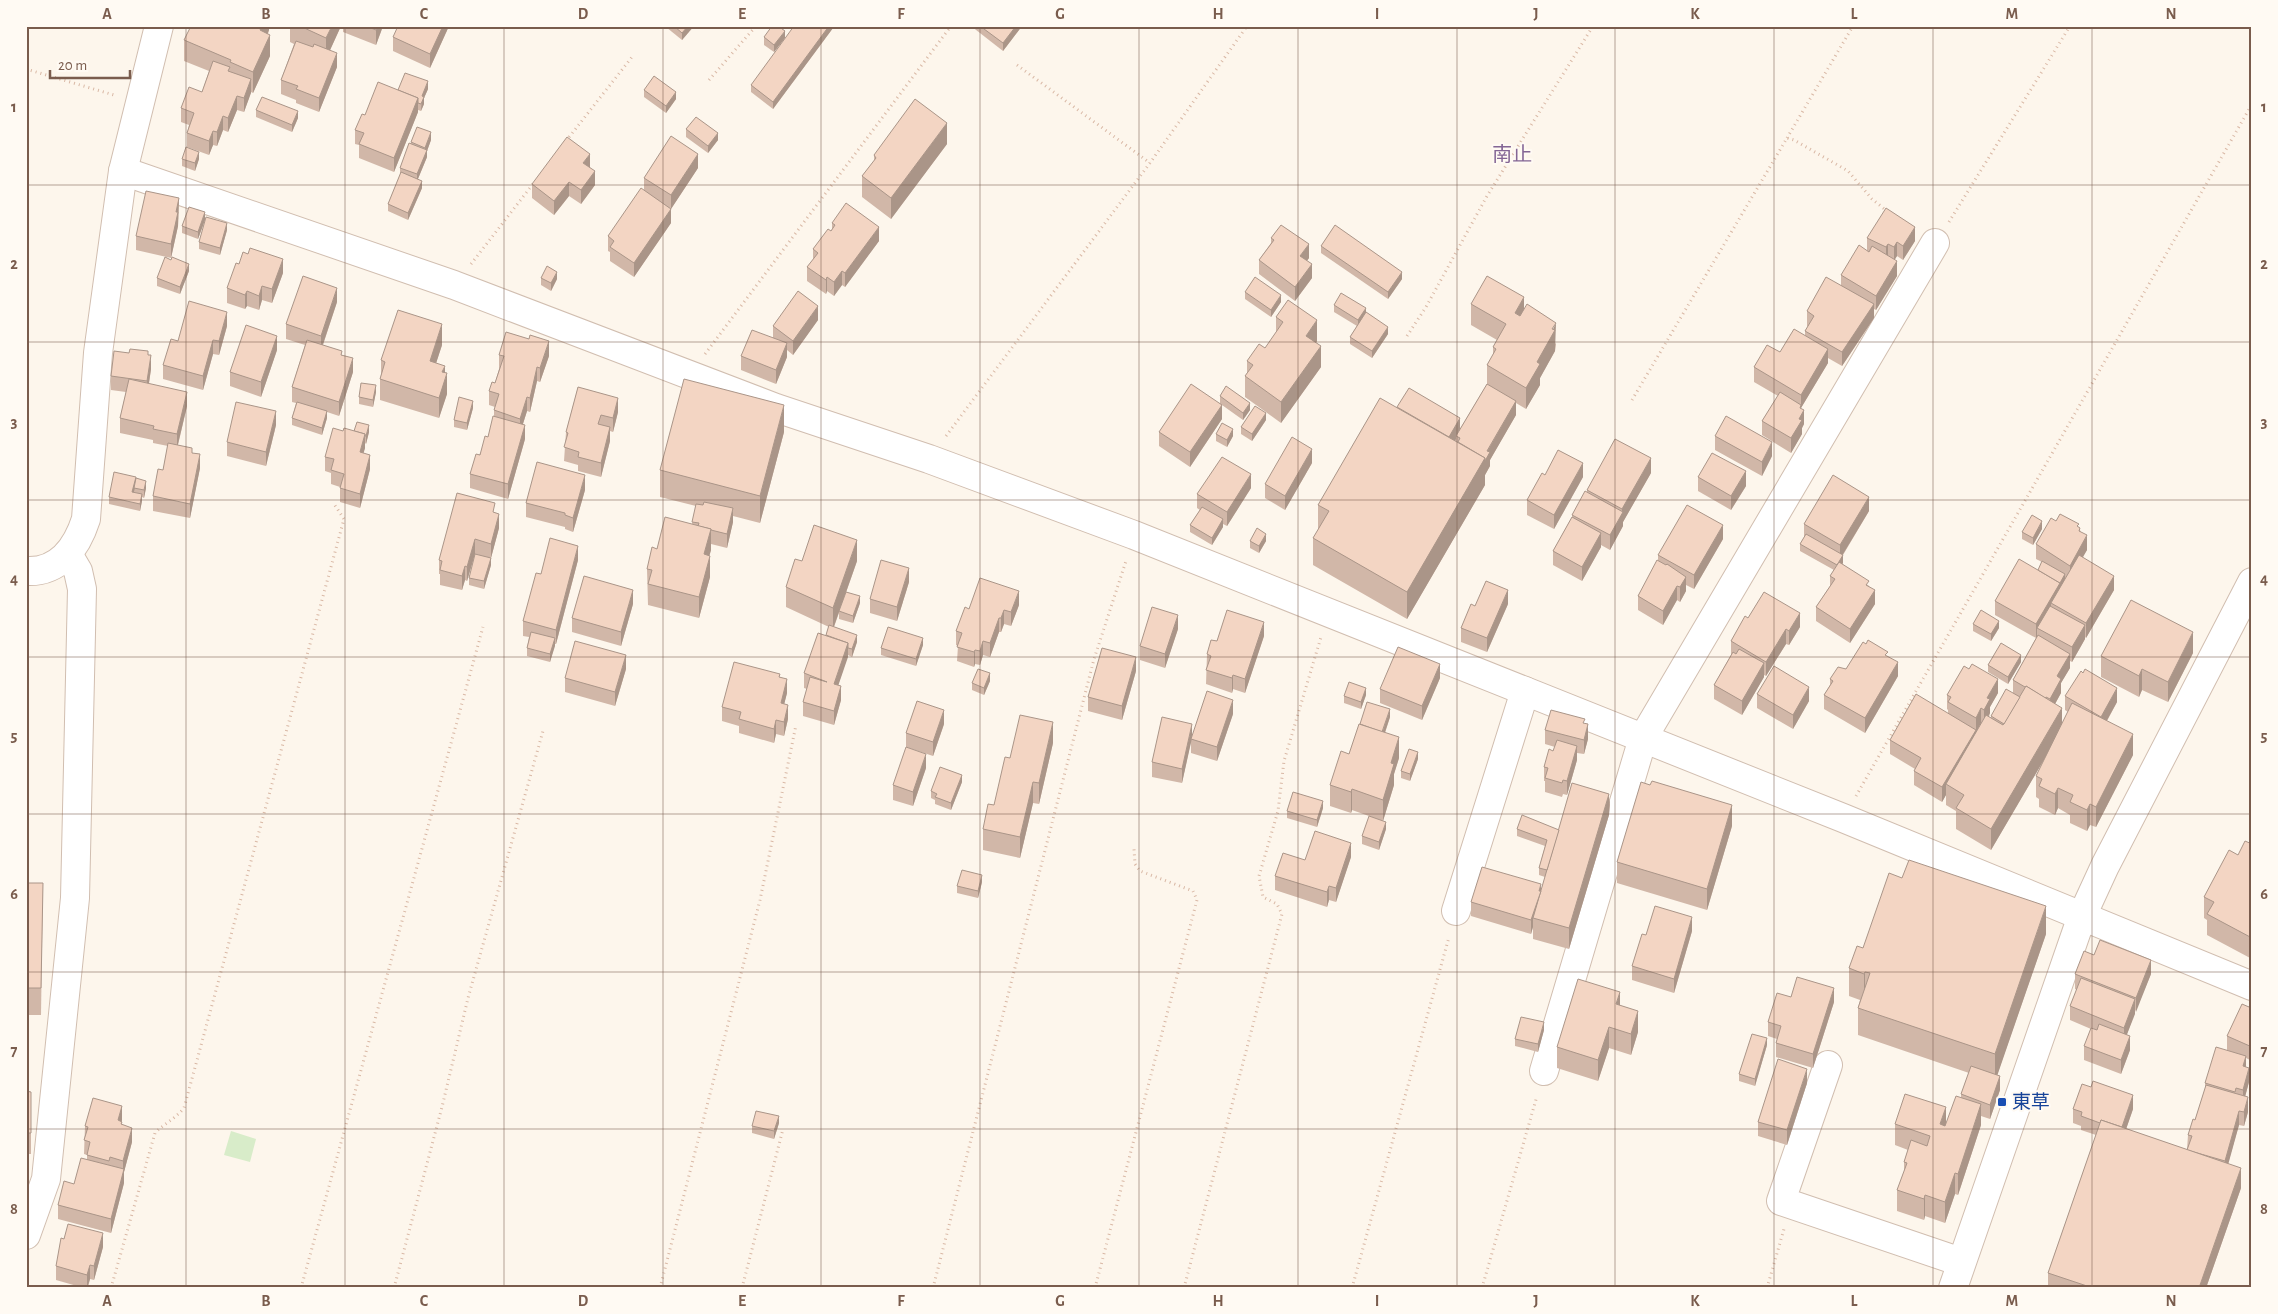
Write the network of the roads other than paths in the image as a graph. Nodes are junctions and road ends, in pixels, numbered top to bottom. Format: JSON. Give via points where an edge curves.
{"nodes":[{"id":1,"x":159,"y":26,"type":"edge"},
{"id":2,"x":123,"y":171,"type":"junction"},
{"id":3,"x":1935,"y":243,"type":"road end"},
{"id":4,"x":68,"y":554,"type":"junction"},
{"id":5,"x":26,"y":571,"type":"edge"},
{"id":6,"x":2252,"y":582,"type":"edge"},
{"id":7,"x":1525,"y":691,"type":"junction"},
{"id":8,"x":1643,"y":738,"type":"junction"},
{"id":9,"x":1456,"y":911,"type":"road end"},
{"id":10,"x":2082,"y":916,"type":"junction"},
{"id":11,"x":2252,"y":986,"type":"edge"},
{"id":12,"x":1828,"y":1065,"type":"dead end"},
{"id":13,"x":1544,"y":1071,"type":"road end"},
{"id":14,"x":26,"y":1235,"type":"edge"},
{"id":15,"x":1961,"y":1262,"type":"junction"},
{"id":16,"x":1953,"y":1288,"type":"edge"}],
"edges":[{"from":1,"to":2,"type":"street"},
{"from":2,"to":4,"type":"street","via":[[98,353],[86,520],[80,538]]},
{"from":2,"to":7,"type":"street","via":[[454,285],[776,408],[929,459],[1134,535]]},
{"from":3,"to":8,"type":"street"},
{"from":4,"to":5,"type":"street","via":[[54,566]]},
{"from":4,"to":14,"type":"street","via":[[78,571],[82,589],[75,898],[46,1179]]},
{"from":6,"to":10,"type":"street"},
{"from":7,"to":8,"type":"street"},
{"from":7,"to":9,"type":"street"},
{"from":8,"to":10,"type":"street"},
{"from":8,"to":13,"type":"street"},
{"from":10,"to":11,"type":"street"},
{"from":10,"to":15,"type":"street"},
{"from":12,"to":15,"type":"street","via":[[1781,1201]]},
{"from":15,"to":16,"type":"street"}]}
